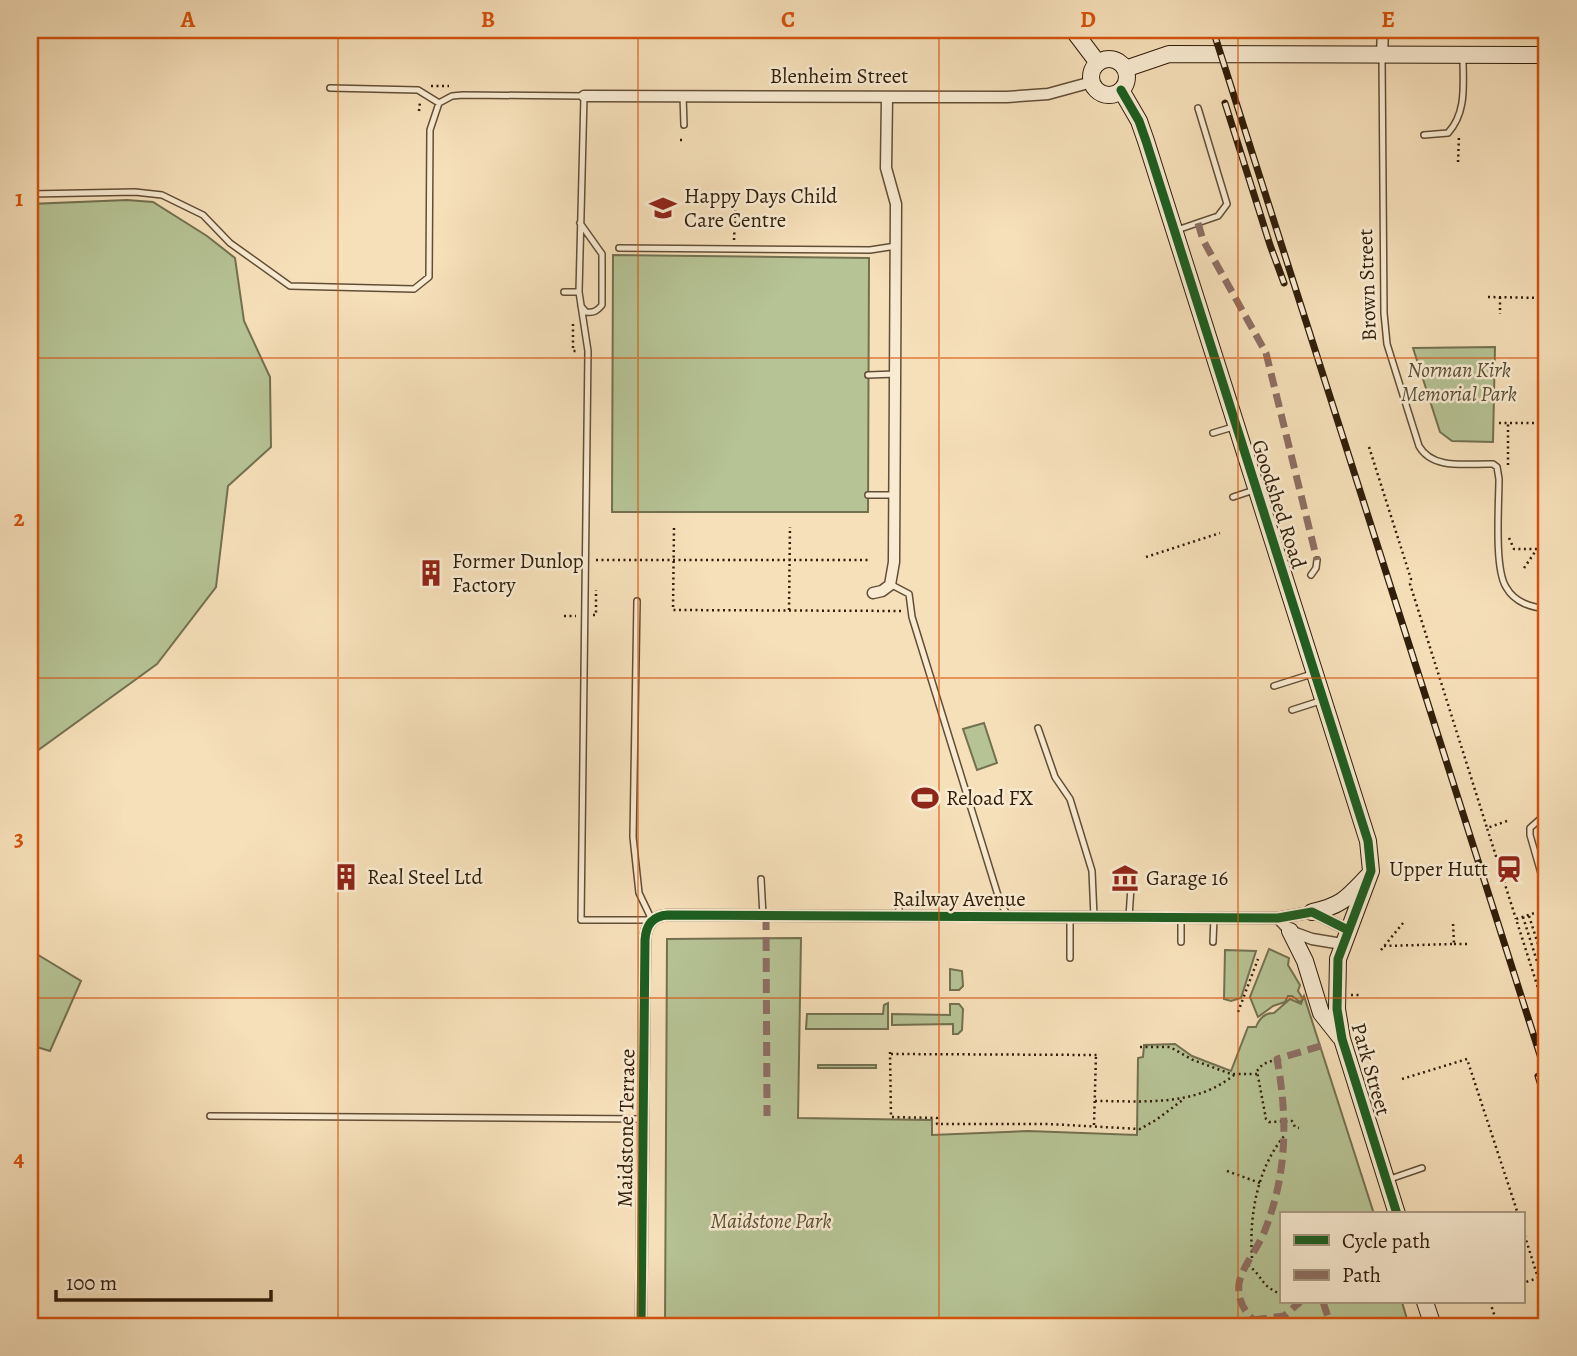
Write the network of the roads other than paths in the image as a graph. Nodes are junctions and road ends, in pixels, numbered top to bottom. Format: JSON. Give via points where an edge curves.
{"nodes":[{"id":1,"x":1073,"y":30,"type":"edge"},
{"id":2,"x":1383,"y":30,"type":"edge"},
{"id":3,"x":1382,"y":55,"type":"junction"},
{"id":4,"x":1463,"y":55,"type":"junction"},
{"id":5,"x":1547,"y":55,"type":"edge"},
{"id":6,"x":1098,"y":63,"type":"junction"},
{"id":7,"x":1125,"y":69,"type":"junction"},
{"id":8,"x":1092,"y":82,"type":"junction"},
{"id":9,"x":330,"y":88,"type":"dead end"},
{"id":10,"x":1121,"y":90,"type":"junction"},
{"id":11,"x":584,"y":96,"type":"junction"},
{"id":12,"x":683,"y":96,"type":"junction"},
{"id":13,"x":887,"y":98,"type":"junction"},
{"id":14,"x":439,"y":103,"type":"junction"},
{"id":15,"x":1198,"y":108,"type":"dead end"},
{"id":16,"x":684,"y":125,"type":"dead end"},
{"id":17,"x":1424,"y":135,"type":"dead end"},
{"id":18,"x":30,"y":194,"type":"edge"},
{"id":19,"x":580,"y":223,"type":"junction"},
{"id":20,"x":1174,"y":231,"type":"junction"},
{"id":21,"x":896,"y":246,"type":"junction"},
{"id":22,"x":619,"y":248,"type":"dead end"},
{"id":23,"x":564,"y":292,"type":"dead end"},
{"id":24,"x":579,"y":292,"type":"junction"},
{"id":25,"x":579,"y":303,"type":"junction"},
{"id":26,"x":895,"y":374,"type":"junction"},
{"id":27,"x":869,"y":375,"type":"dead end"},
{"id":28,"x":1236,"y":426,"type":"junction"},
{"id":29,"x":1213,"y":433,"type":"dead end"},
{"id":30,"x":1256,"y":489,"type":"junction"},
{"id":31,"x":868,"y":495,"type":"dead end"},
{"id":32,"x":894,"y":495,"type":"junction"},
{"id":33,"x":1233,"y":496,"type":"dead end"},
{"id":34,"x":1317,"y":560,"type":"dead end"},
{"id":35,"x":1311,"y":575,"type":"dead end"},
{"id":36,"x":890,"y":584,"type":"junction"},
{"id":37,"x":873,"y":593,"type":"dead end"},
{"id":38,"x":636,"y":601,"type":"dead end"},
{"id":39,"x":1547,"y":609,"type":"edge"},
{"id":40,"x":1315,"y":673,"type":"junction"},
{"id":41,"x":1274,"y":686,"type":"dead end"},
{"id":42,"x":1323,"y":700,"type":"junction"},
{"id":43,"x":1292,"y":710,"type":"dead end"},
{"id":44,"x":1038,"y":728,"type":"dead end"},
{"id":45,"x":1547,"y":817,"type":"edge"},
{"id":46,"x":1371,"y":871,"type":"junction"},
{"id":47,"x":761,"y":879,"type":"dead end"},
{"id":48,"x":1130,"y":887,"type":"dead end"},
{"id":49,"x":1547,"y":894,"type":"edge"},
{"id":50,"x":899,"y":899,"type":"dead end"},
{"id":51,"x":1312,"y":912,"type":"junction"},
{"id":52,"x":763,"y":916,"type":"junction"},
{"id":53,"x":899,"y":916,"type":"junction"},
{"id":54,"x":1008,"y":916,"type":"junction"},
{"id":55,"x":1070,"y":916,"type":"junction"},
{"id":56,"x":1094,"y":917,"type":"junction"},
{"id":57,"x":1129,"y":917,"type":"junction"},
{"id":58,"x":1181,"y":917,"type":"junction"},
{"id":59,"x":1214,"y":917,"type":"junction"},
{"id":60,"x":1278,"y":918,"type":"junction"},
{"id":61,"x":649,"y":925,"type":"junction"},
{"id":62,"x":1290,"y":931,"type":"junction"},
{"id":63,"x":1345,"y":937,"type":"junction"},
{"id":64,"x":1181,"y":942,"type":"dead end"},
{"id":65,"x":1213,"y":942,"type":"dead end"},
{"id":66,"x":1070,"y":958,"type":"dead end"},
{"id":67,"x":1342,"y":1039,"type":"junction"},
{"id":68,"x":210,"y":1116,"type":"dead end"},
{"id":69,"x":643,"y":1119,"type":"junction"},
{"id":70,"x":1422,"y":1168,"type":"dead end"},
{"id":71,"x":1387,"y":1180,"type":"junction"},
{"id":72,"x":1396,"y":1212,"type":"edge"},
{"id":73,"x":1426,"y":1304,"type":"edge"},
{"id":74,"x":641,"y":1326,"type":"edge"},
{"id":75,"x":1433,"y":1326,"type":"edge"}],
"edges":[{"from":1,"to":6,"type":"street"},
{"from":2,"to":3,"type":"street","name":"Brown Street"},
{"from":3,"to":4,"type":"street"},
{"from":3,"to":7,"type":"street","via":[[1170,54]]},
{"from":3,"to":39,"type":"lane","name":"Brown Street","via":[[1387,344],[1424,456],[1444,463],[1497,467],[1499,553],[1505,587],[1529,607]]},
{"from":4,"to":5,"type":"street"},
{"from":4,"to":17,"type":"lane","via":[[1463,106],[1457,123],[1448,132]]},
{"from":6,"to":7,"type":"street","via":[[1113,59]]},
{"from":6,"to":8,"type":"street"},
{"from":7,"to":10,"type":"street","via":[[1127,80]]},
{"from":8,"to":10,"type":"street","via":[[1105,94]]},
{"from":8,"to":13,"type":"street","name":"Blenheim Street","via":[[1048,94]]},
{"from":9,"to":14,"type":"lane","via":[[418,90]]},
{"from":10,"to":20,"type":"street","name":"Goodshed Road","via":[[1142,131]]},
{"from":11,"to":12,"type":"street","name":"Blenheim Street"},
{"from":11,"to":14,"type":"lane","via":[[463,94]]},
{"from":11,"to":19,"type":"lane"},
{"from":12,"to":13,"type":"street","name":"Blenheim Street"},
{"from":12,"to":16,"type":"lane"},
{"from":13,"to":21,"type":"street","via":[[886,168],[896,204]]},
{"from":14,"to":18,"type":"lane","via":[[429,130],[429,277],[414,289],[290,286],[230,243],[203,215],[162,195]]},
{"from":15,"to":20,"type":"lane","via":[[1227,204],[1218,216]]},
{"from":19,"to":24,"type":"lane"},
{"from":19,"to":25,"type":"lane","via":[[602,254],[602,305],[592,313]]},
{"from":20,"to":28,"type":"street","name":"Goodshed Road"},
{"from":21,"to":22,"type":"lane","via":[[870,250]]},
{"from":21,"to":26,"type":"street"},
{"from":23,"to":24,"type":"lane"},
{"from":24,"to":25,"type":"lane"},
{"from":25,"to":61,"type":"lane","via":[[588,351],[581,920]]},
{"from":26,"to":27,"type":"lane"},
{"from":26,"to":32,"type":"street"},
{"from":28,"to":29,"type":"lane"},
{"from":28,"to":30,"type":"street","name":"Goodshed Road"},
{"from":30,"to":33,"type":"lane"},
{"from":30,"to":40,"type":"street","name":"Goodshed Road"},
{"from":31,"to":32,"type":"lane"},
{"from":32,"to":36,"type":"street"},
{"from":34,"to":35,"type":"lane"},
{"from":36,"to":37,"type":"street"},
{"from":36,"to":54,"type":"lane","via":[[909,594],[912,617]]},
{"from":38,"to":61,"type":"lane","via":[[633,837],[639,893]]},
{"from":40,"to":41,"type":"lane"},
{"from":40,"to":42,"type":"street","name":"Goodshed Road"},
{"from":42,"to":43,"type":"lane"},
{"from":42,"to":46,"type":"street","name":"Goodshed Road","via":[[1368,841]]},
{"from":44,"to":56,"type":"lane","via":[[1082,836],[1092,871]]},
{"from":45,"to":49,"type":"lane","via":[[1534,823],[1530,835]]},
{"from":46,"to":51,"type":"street","via":[[1346,900]]},
{"from":46,"to":63,"type":"street","name":"Goodshed Road"},
{"from":47,"to":52,"type":"lane"},
{"from":48,"to":57,"type":"lane"},
{"from":50,"to":53,"type":"lane"},
{"from":51,"to":60,"type":"street","name":"Railway Avenue"},
{"from":51,"to":63,"type":"street"},
{"from":52,"to":53,"type":"street","name":"Railway Avenue"},
{"from":52,"to":61,"type":"street","name":"Railway Avenue","via":[[668,915]]},
{"from":53,"to":54,"type":"street","name":"Railway Avenue"},
{"from":54,"to":55,"type":"street","name":"Railway Avenue"},
{"from":55,"to":56,"type":"street","name":"Railway Avenue"},
{"from":55,"to":66,"type":"lane"},
{"from":56,"to":57,"type":"street","name":"Railway Avenue"},
{"from":57,"to":58,"type":"street","name":"Railway Avenue"},
{"from":58,"to":59,"type":"street","name":"Railway Avenue"},
{"from":58,"to":64,"type":"lane"},
{"from":59,"to":60,"type":"street","name":"Railway Avenue"},
{"from":59,"to":65,"type":"lane"},
{"from":60,"to":62,"type":"street"},
{"from":61,"to":69,"type":"street","name":"Maidstone Terrace"},
{"from":62,"to":63,"type":"street","via":[[1312,939]]},
{"from":62,"to":67,"type":"street","via":[[1321,1013]]},
{"from":63,"to":67,"type":"street","name":"Park Street","via":[[1338,959],[1336,995]]},
{"from":67,"to":71,"type":"street","name":"Park Street"},
{"from":68,"to":69,"type":"lane"},
{"from":69,"to":74,"type":"street","name":"Maidstone Terrace"},
{"from":70,"to":71,"type":"lane"},
{"from":71,"to":72,"type":"street","name":"Park Street"},
{"from":73,"to":75,"type":"street"}]}
